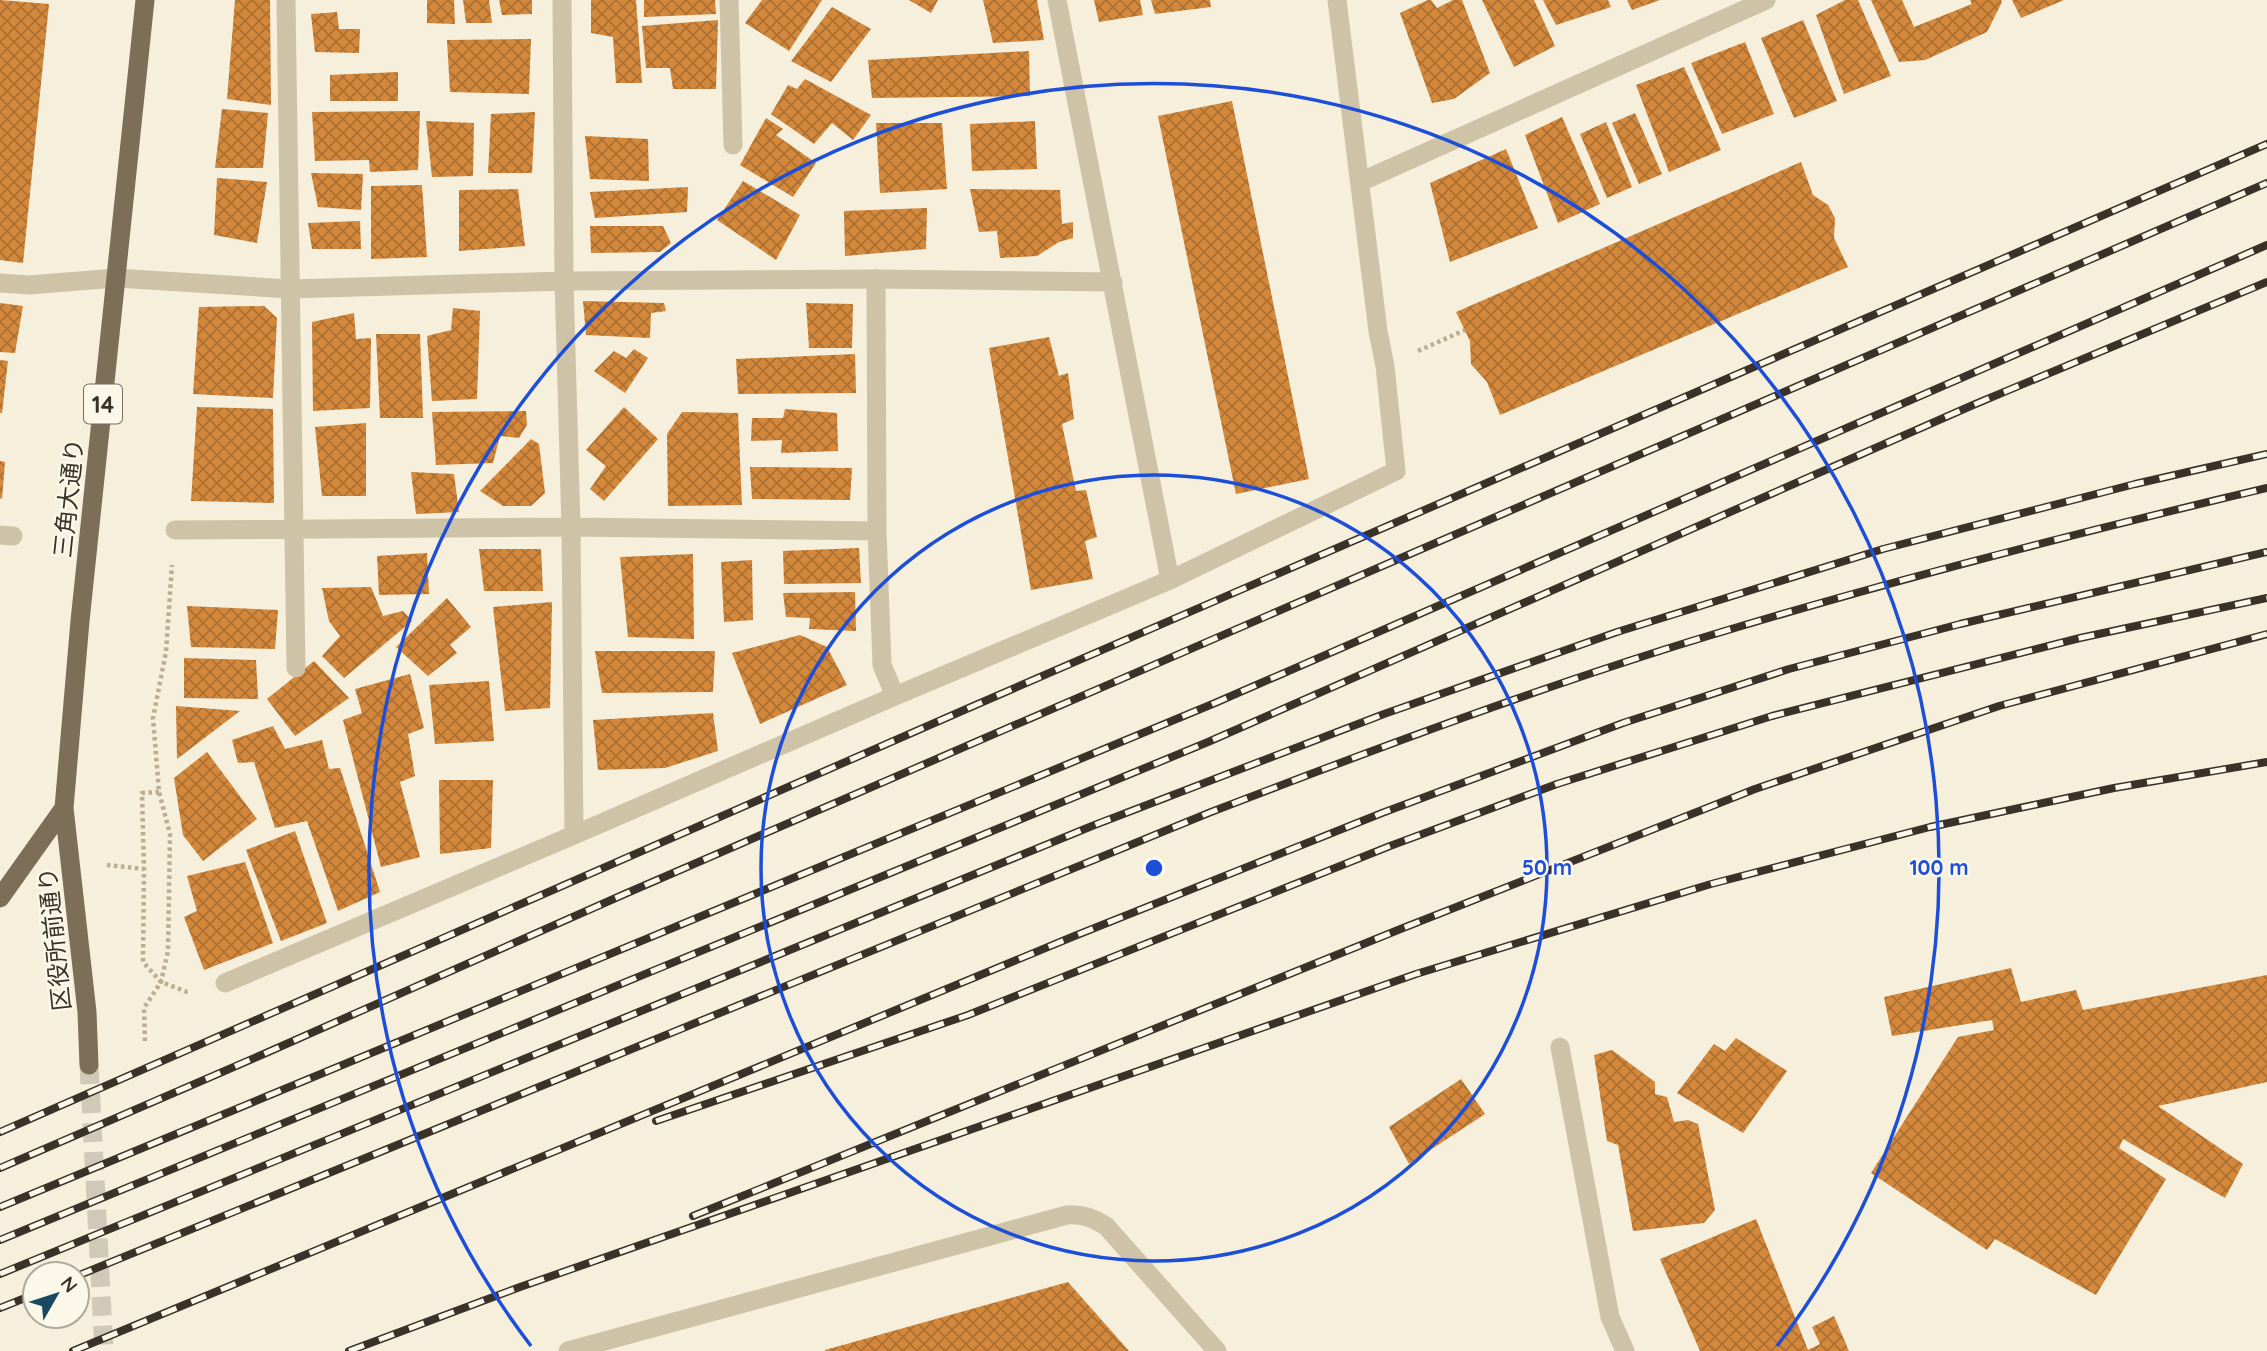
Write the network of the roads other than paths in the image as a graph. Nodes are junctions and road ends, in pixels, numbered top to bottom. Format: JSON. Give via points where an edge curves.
{"nodes":[{"id":1,"x":145,"y":0,"type":"edge"},
{"id":2,"x":286,"y":0,"type":"edge"},
{"id":3,"x":562,"y":0,"type":"edge"},
{"id":4,"x":729,"y":0,"type":"edge"},
{"id":5,"x":1057,"y":0,"type":"edge"},
{"id":6,"x":1337,"y":0,"type":"edge"},
{"id":7,"x":1766,"y":0,"type":"edge"},
{"id":8,"x":733,"y":145,"type":"dead end"},
{"id":9,"x":1360,"y":182,"type":"junction"},
{"id":10,"x":116,"y":278,"type":"junction"},
{"id":11,"x":876,"y":279,"type":"junction"},
{"id":12,"x":564,"y":281,"type":"junction"},
{"id":13,"x":1113,"y":282,"type":"junction"},
{"id":14,"x":0,"y":283,"type":"edge"},
{"id":15,"x":290,"y":289,"type":"junction"},
{"id":16,"x":571,"y":527,"type":"junction"},
{"id":17,"x":175,"y":530,"type":"road end"},
{"id":18,"x":294,"y":530,"type":"junction"},
{"id":19,"x":877,"y":531,"type":"junction"},
{"id":20,"x":1170,"y":580,"type":"junction"},
{"id":21,"x":296,"y":668,"type":"dead end"},
{"id":22,"x":895,"y":696,"type":"junction"},
{"id":23,"x":64,"y":808,"type":"junction"},
{"id":24,"x":574,"y":835,"type":"junction"},
{"id":25,"x":0,"y":898,"type":"edge"},
{"id":26,"x":225,"y":983,"type":"dead end"},
{"id":27,"x":1560,"y":1047,"type":"dead end"},
{"id":28,"x":89,"y":1065,"type":"tunnel mouth"},
{"id":29,"x":568,"y":1351,"type":"edge"},
{"id":30,"x":1217,"y":1351,"type":"edge"},
{"id":31,"x":1625,"y":1351,"type":"edge"}],
"edges":[{"from":1,"to":10,"type":"main road","name":"三角大通り","number":"14"},
{"from":2,"to":15,"type":"street"},
{"from":3,"to":12,"type":"street"},
{"from":4,"to":8,"type":"street"},
{"from":5,"to":13,"type":"street"},
{"from":6,"to":9,"type":"street"},
{"from":7,"to":9,"type":"street"},
{"from":9,"to":20,"type":"street","via":[[1396,471]]},
{"from":10,"to":14,"type":"street"},
{"from":10,"to":15,"type":"street"},
{"from":10,"to":23,"type":"main road","name":"三角大通り","number":"14"},
{"from":11,"to":12,"type":"street"},
{"from":11,"to":13,"type":"street"},
{"from":11,"to":19,"type":"street"},
{"from":12,"to":15,"type":"street"},
{"from":12,"to":16,"type":"street"},
{"from":13,"to":20,"type":"street"},
{"from":15,"to":18,"type":"street"},
{"from":16,"to":18,"type":"street"},
{"from":16,"to":19,"type":"street"},
{"from":16,"to":24,"type":"street"},
{"from":17,"to":18,"type":"street"},
{"from":18,"to":21,"type":"street"},
{"from":19,"to":22,"type":"street","via":[[882,665]]},
{"from":20,"to":22,"type":"street"},
{"from":22,"to":24,"type":"street"},
{"from":23,"to":25,"type":"main road"},
{"from":23,"to":28,"type":"main road","name":"区役所前通り","number":"14"},
{"from":24,"to":26,"type":"street"},
{"from":27,"to":31,"type":"street","via":[[1609,1317]]},
{"from":29,"to":30,"type":"street","via":[[1078,1214],[1106,1226]]}]}
